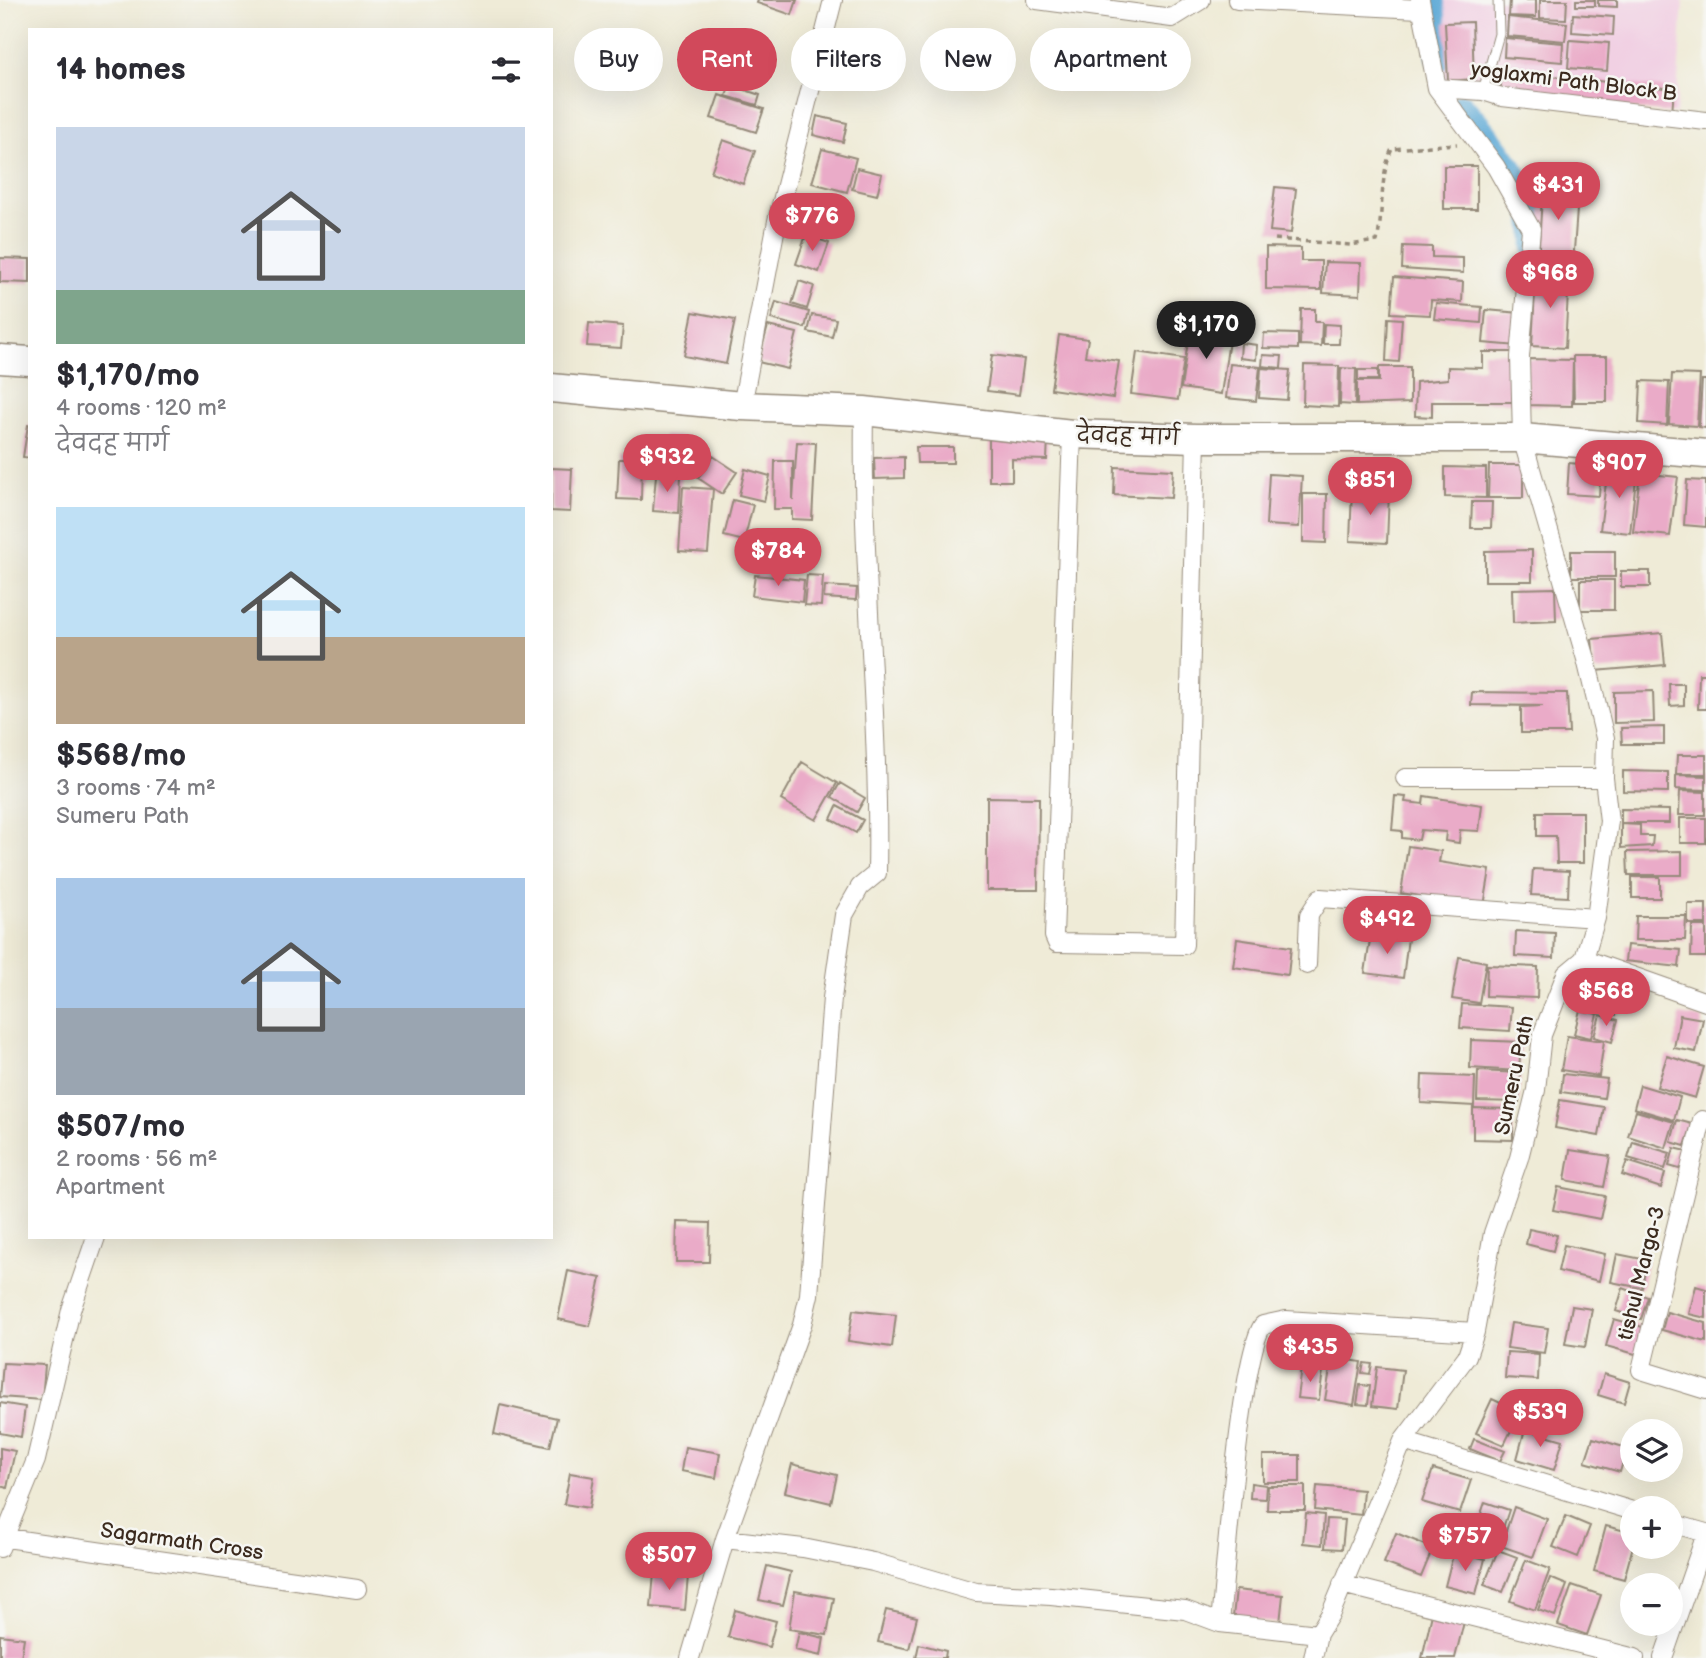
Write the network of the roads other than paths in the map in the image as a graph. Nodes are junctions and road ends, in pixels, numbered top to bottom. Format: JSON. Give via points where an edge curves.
{"nodes":[{"id":1,"x":833,"y":0,"type":"edge"},
{"id":2,"x":1037,"y":0,"type":"edge"},
{"id":3,"x":1201,"y":0,"type":"edge"},
{"id":4,"x":1237,"y":0,"type":"edge"},
{"id":5,"x":1498,"y":0,"type":"edge"},
{"id":6,"x":1420,"y":4,"type":"edge"},
{"id":7,"x":1437,"y":88,"type":"junction"},
{"id":8,"x":1483,"y":91,"type":"junction"},
{"id":9,"x":1706,"y":121,"type":"edge"},
{"id":10,"x":0,"y":359,"type":"edge"},
{"id":11,"x":28,"y":360,"type":"edge"},
{"id":12,"x":553,"y":388,"type":"edge"},
{"id":13,"x":742,"y":406,"type":"junction"},
{"id":14,"x":864,"y":411,"type":"junction"},
{"id":15,"x":1072,"y":434,"type":"junction"},
{"id":16,"x":1196,"y":438,"type":"junction"},
{"id":17,"x":1522,"y":438,"type":"junction"},
{"id":18,"x":1706,"y":454,"type":"edge"},
{"id":19,"x":1405,"y":778,"type":"dead end"},
{"id":20,"x":1604,"y":778,"type":"junction"},
{"id":21,"x":1596,"y":918,"type":"junction"},
{"id":22,"x":1584,"y":959,"type":"junction"},
{"id":23,"x":1307,"y":965,"type":"dead end"},
{"id":24,"x":1706,"y":1002,"type":"edge"},
{"id":25,"x":1704,"y":1121,"type":"edge"},
{"id":26,"x":95,"y":1239,"type":"edge"},
{"id":27,"x":1475,"y":1332,"type":"junction"},
{"id":28,"x":1706,"y":1390,"type":"edge"},
{"id":29,"x":1403,"y":1441,"type":"junction"},
{"id":30,"x":1620,"y":1507,"type":"edge"},
{"id":31,"x":1683,"y":1527,"type":"edge"},
{"id":32,"x":1706,"y":1534,"type":"edge"},
{"id":33,"x":725,"y":1539,"type":"junction"},
{"id":34,"x":1,"y":1541,"type":"edge"},
{"id":35,"x":1342,"y":1584,"type":"junction"},
{"id":36,"x":357,"y":1589,"type":"dead end"},
{"id":37,"x":1220,"y":1623,"type":"junction"},
{"id":38,"x":1318,"y":1634,"type":"junction"},
{"id":39,"x":690,"y":1658,"type":"edge"},
{"id":40,"x":1313,"y":1658,"type":"edge"},
{"id":41,"x":1635,"y":1658,"type":"edge"},
{"id":42,"x":1663,"y":1658,"type":"edge"}],
"edges":[{"from":1,"to":13,"type":"street","via":[[777,221]]},
{"from":2,"to":3,"type":"street","via":[[1172,18]]},
{"from":4,"to":6,"type":"street"},
{"from":5,"to":8,"type":"lane","via":[[1499,34]]},
{"from":6,"to":7,"type":"street"},
{"from":7,"to":8,"type":"street","name":"yoglaxmi Path Block B"},
{"from":7,"to":17,"type":"street","name":"Sumeru Path","via":[[1480,143],[1531,229],[1521,322]]},
{"from":8,"to":9,"type":"street","name":"yoglaxmi Path Block B"},
{"from":10,"to":11,"type":"main road"},
{"from":12,"to":13,"type":"main road","name":"देवदह मार्ग"},
{"from":13,"to":14,"type":"main road","name":"देवदह मार्ग"},
{"from":14,"to":15,"type":"main road","name":"देवदह मार्ग"},
{"from":14,"to":33,"type":"street","via":[[877,873],[860,887],[844,915],[803,1325]]},
{"from":15,"to":16,"type":"main road","name":"देवदह मार्ग"},
{"from":15,"to":16,"type":"street","via":[[1057,943],[1184,945]]},
{"from":16,"to":17,"type":"main road","name":"देवदह मार्ग"},
{"from":17,"to":18,"type":"main road","name":"देवदह मार्ग"},
{"from":17,"to":20,"type":"street","name":"Sumeru Path","via":[[1605,738]]},
{"from":19,"to":20,"type":"street"},
{"from":20,"to":21,"type":"street","name":"Sumeru Path","via":[[1609,821]]},
{"from":21,"to":22,"type":"street","name":"Sumeru Path"},
{"from":21,"to":23,"type":"street","via":[[1320,898],[1309,915]]},
{"from":22,"to":24,"type":"street"},
{"from":22,"to":27,"type":"street","name":"Sumeru Path","via":[[1566,974],[1542,1035],[1536,1090],[1493,1233]]},
{"from":25,"to":28,"type":"street","name":"tishul Marga-3","via":[[1641,1370]]},
{"from":26,"to":34,"type":"street","via":[[71,1310],[36,1460]]},
{"from":27,"to":29,"type":"street","name":"Sumeru Path","via":[[1456,1372]]},
{"from":27,"to":37,"type":"street","via":[[1286,1320],[1263,1325],[1243,1410]]},
{"from":29,"to":30,"type":"street"},
{"from":29,"to":35,"type":"street","name":"Sumeru Path"},
{"from":31,"to":32,"type":"street"},
{"from":32,"to":42,"type":"street"},
{"from":33,"to":37,"type":"street","via":[[873,1562],[976,1592],[1185,1610]]},
{"from":33,"to":39,"type":"street"},
{"from":34,"to":36,"type":"street","name":"Sagarmath Cross"},
{"from":35,"to":38,"type":"street","name":"Sumeru Path"},
{"from":35,"to":41,"type":"street"},
{"from":37,"to":38,"type":"street"},
{"from":38,"to":40,"type":"street","name":"Sumeru Path"}]}
